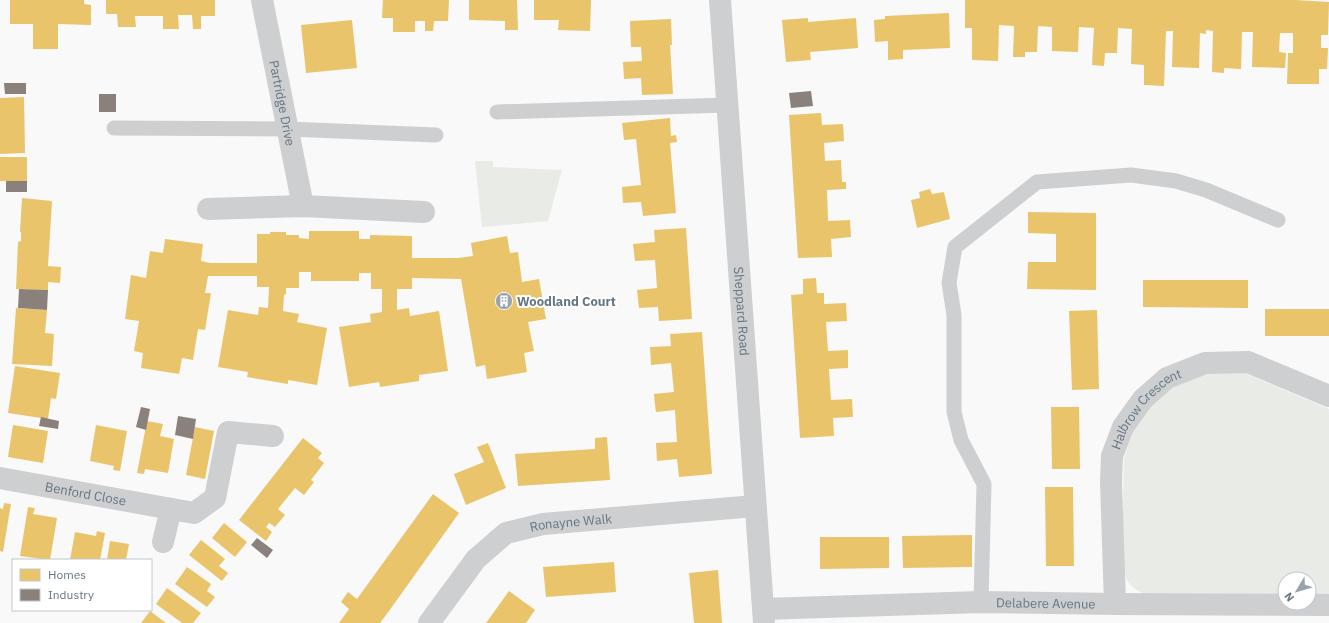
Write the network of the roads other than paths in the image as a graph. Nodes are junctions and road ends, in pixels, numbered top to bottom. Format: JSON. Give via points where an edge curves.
{"nodes":[{"id":1,"x":262,"y":0,"type":"edge"},
{"id":2,"x":720,"y":0,"type":"edge"},
{"id":3,"x":727,"y":105,"type":"junction"},
{"id":4,"x":497,"y":112,"type":"dead end"},
{"id":5,"x":114,"y":128,"type":"dead end"},
{"id":6,"x":288,"y":129,"type":"junction"},
{"id":7,"x":436,"y":134,"type":"dead end"},
{"id":8,"x":303,"y":206,"type":"junction"},
{"id":9,"x":208,"y":209,"type":"dead end"},
{"id":10,"x":424,"y":212,"type":"dead end"},
{"id":11,"x":1278,"y":220,"type":"dead end"},
{"id":12,"x":1329,"y":396,"type":"edge"},
{"id":13,"x":273,"y":436,"type":"dead end"},
{"id":14,"x":0,"y":478,"type":"edge"},
{"id":15,"x":756,"y":506,"type":"junction"},
{"id":16,"x":171,"y":509,"type":"junction"},
{"id":17,"x":164,"y":542,"type":"dead end"},
{"id":18,"x":981,"y":602,"type":"junction"},
{"id":19,"x":1115,"y":604,"type":"junction"},
{"id":20,"x":1329,"y":605,"type":"edge"},
{"id":21,"x":1201,"y":614,"type":"edge"},
{"id":22,"x":764,"y":616,"type":"edge"},
{"id":23,"x":429,"y":623,"type":"edge"}],
"edges":[{"from":1,"to":6,"type":"street","name":"Partridge Drive"},
{"from":2,"to":3,"type":"street","name":"Sheppard Road"},
{"from":3,"to":4,"type":"lane"},
{"from":3,"to":15,"type":"street","name":"Sheppard Road"},
{"from":5,"to":6,"type":"lane"},
{"from":6,"to":7,"type":"lane"},
{"from":6,"to":8,"type":"street","name":"Partridge Drive"},
{"from":8,"to":9,"type":"street"},
{"from":8,"to":10,"type":"street"},
{"from":11,"to":18,"type":"lane","via":[[1206,190],[1176,181],[1131,175],[1037,182],[954,247],[949,283],[954,315],[954,412],[961,440],[984,484]]},
{"from":12,"to":19,"type":"street","name":"Halbrow Crescent","via":[[1248,362],[1205,363],[1167,378],[1144,398],[1123,427],[1112,456]]},
{"from":13,"to":16,"type":"street","name":"Benford Close","via":[[228,432],[215,498],[194,513]]},
{"from":14,"to":16,"type":"street","name":"Benford Close"},
{"from":15,"to":22,"type":"street","name":"Sheppard Road"},
{"from":15,"to":23,"type":"street","name":"Ronayne Walk","via":[[543,524],[506,533],[476,559]]},
{"from":16,"to":17,"type":"street"},
{"from":18,"to":19,"type":"street","name":"Delabere Avenue"},
{"from":18,"to":22,"type":"street","name":"Delabere Avenue"},
{"from":19,"to":21,"type":"street","name":"Delabere Avenue"},
{"from":20,"to":21,"type":"street","name":"Delabere Avenue"}]}
